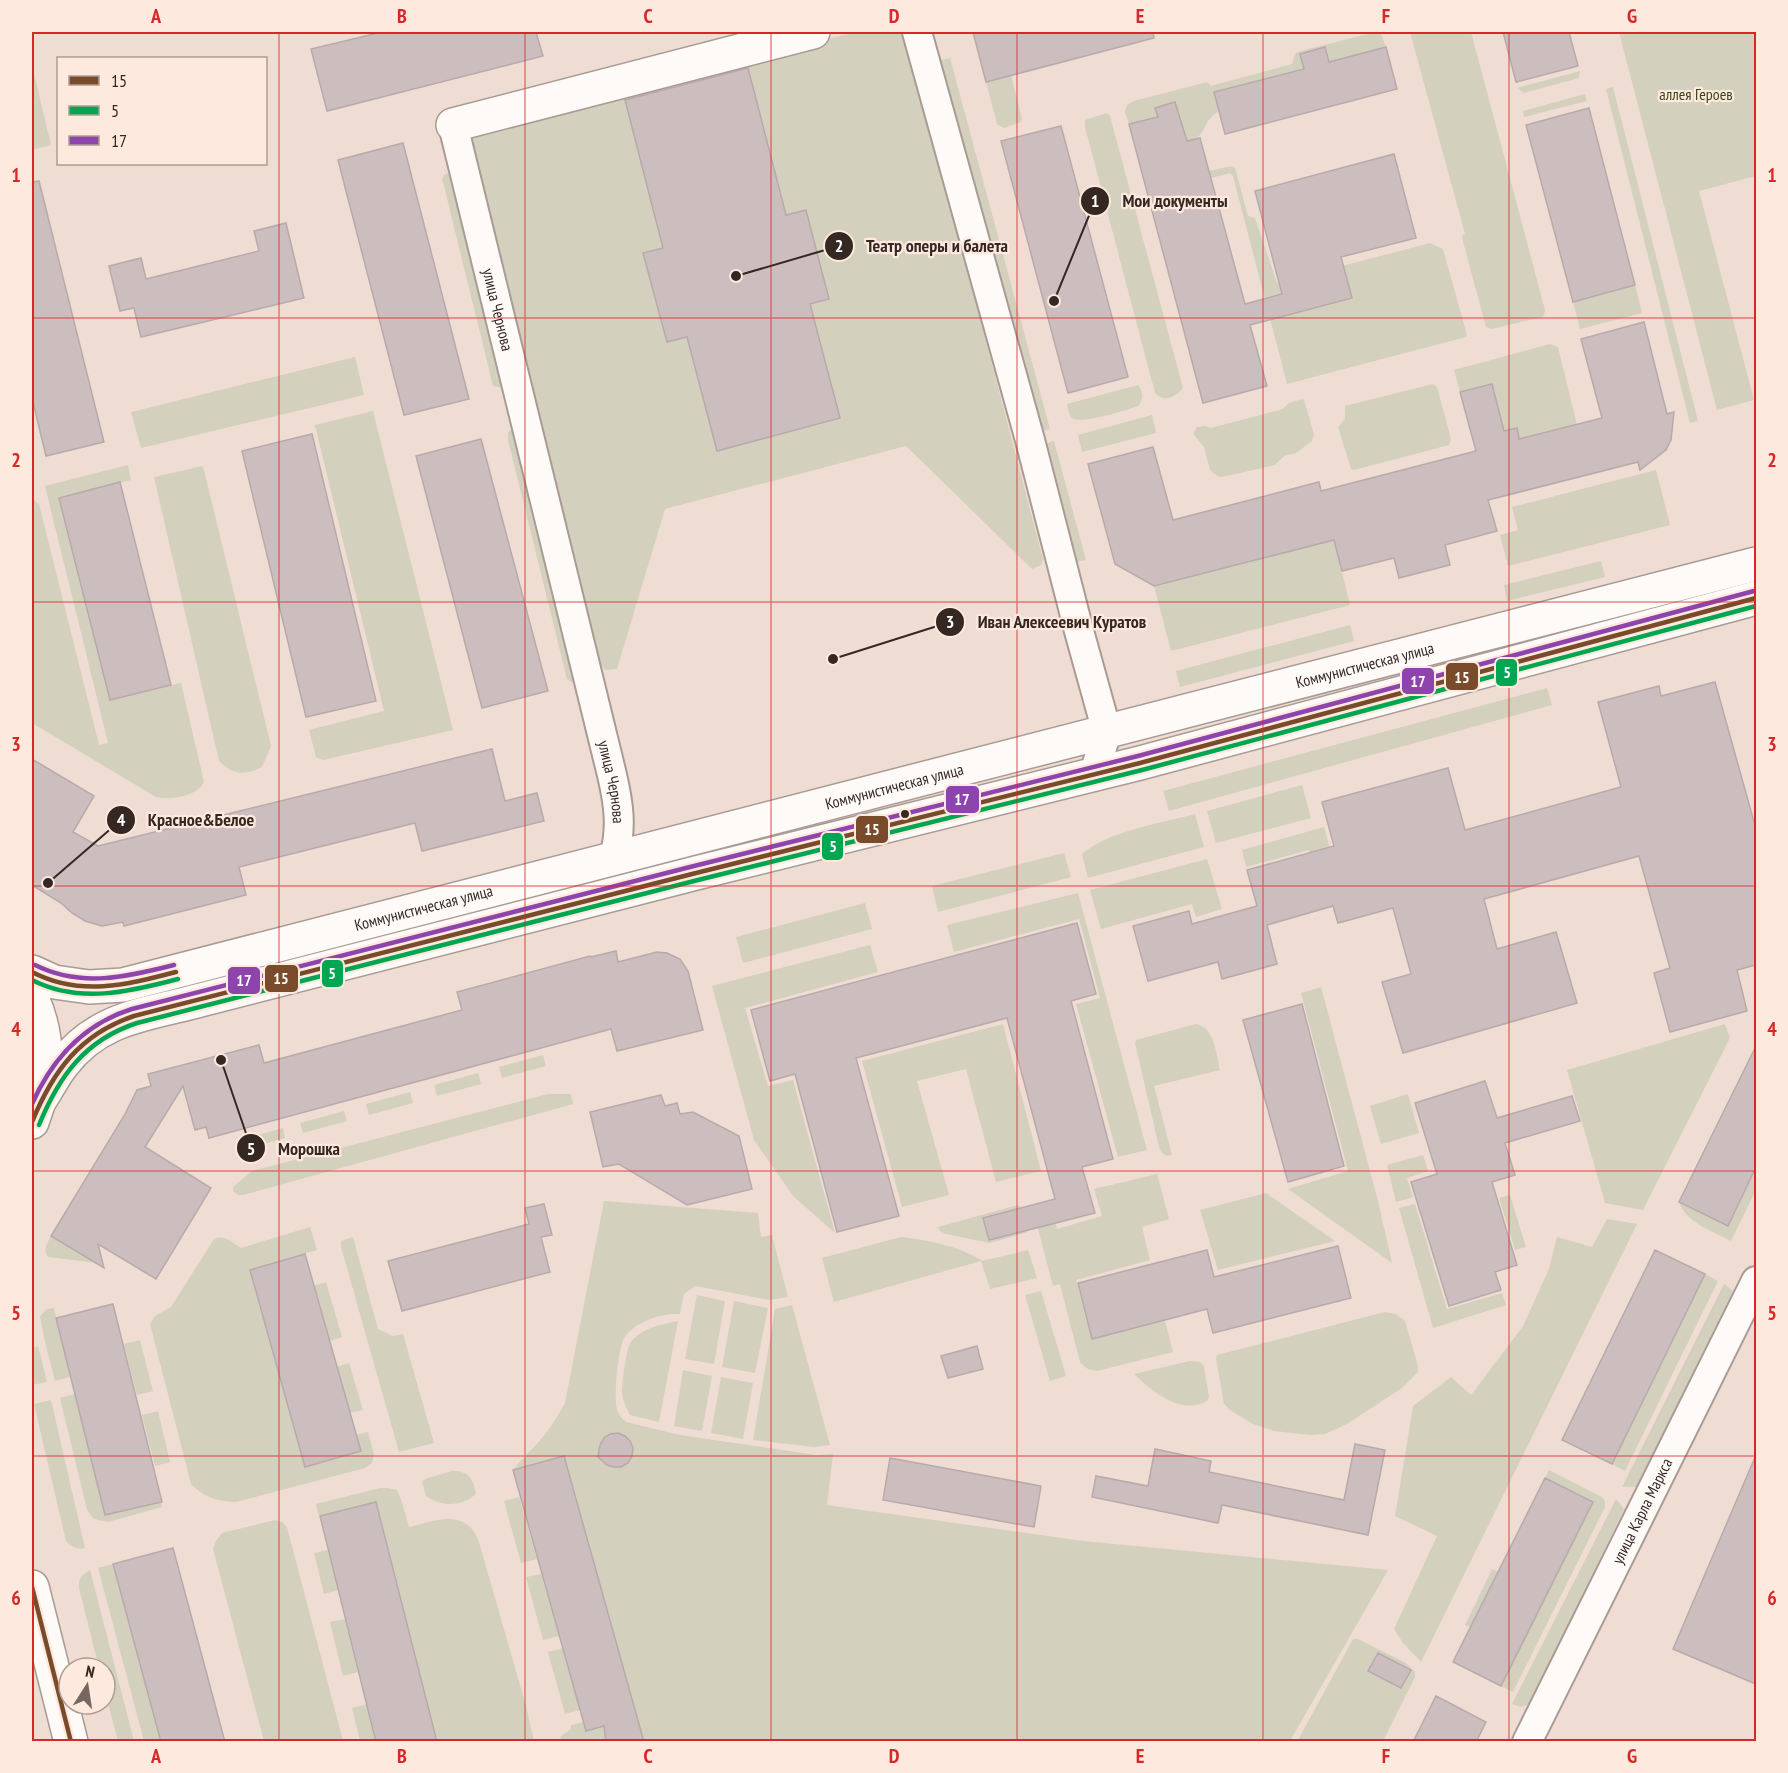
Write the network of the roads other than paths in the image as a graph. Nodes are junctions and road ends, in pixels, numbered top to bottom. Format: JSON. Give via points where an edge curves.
{"nodes":[{"id":1,"x":813,"y":32,"type":"edge"},
{"id":2,"x":917,"y":32,"type":"edge"},
{"id":3,"x":453,"y":125,"type":"joint"},
{"id":4,"x":1756,"y":564,"type":"edge"},
{"id":5,"x":1756,"y":598,"type":"edge"},
{"id":6,"x":1107,"y":732,"type":"junction"},
{"id":7,"x":1094,"y":773,"type":"junction"},
{"id":8,"x":614,"y":858,"type":"junction"},
{"id":9,"x":32,"y":972,"type":"edge"},
{"id":10,"x":32,"y":998,"type":"edge"},
{"id":11,"x":36,"y":1111,"type":"edge"},
{"id":12,"x":1756,"y":1281,"type":"edge"},
{"id":13,"x":32,"y":1587,"type":"edge"},
{"id":14,"x":71,"y":1742,"type":"edge"},
{"id":15,"x":1527,"y":1742,"type":"edge"}],
"edges":[{"from":1,"to":3,"type":"main road","name":"улица Чернова"},
{"from":2,"to":6,"type":"street"},
{"from":3,"to":8,"type":"street","name":"улица Чернова","via":[[614,784],[620,824]]},
{"from":4,"to":6,"type":"main road","name":"Коммунистическая улица"},
{"from":5,"to":7,"type":"main road","name":"Коммунистическая улица"},
{"from":6,"to":7,"type":"street"},
{"from":6,"to":8,"type":"main road","name":"Коммунистическая улица"},
{"from":7,"to":11,"type":"main road","name":"Коммунистическая улица","via":[[129,1017],[84,1041],[63,1064]]},
{"from":8,"to":9,"type":"main road","name":"Коммунистическая улица","via":[[123,985],[89,987],[54,982]]},
{"from":10,"to":11,"type":"main road","via":[[45,1050],[45,1075]]},
{"from":12,"to":15,"type":"street","name":"улица Карла Маркса"},
{"from":13,"to":14,"type":"main road"}]}
